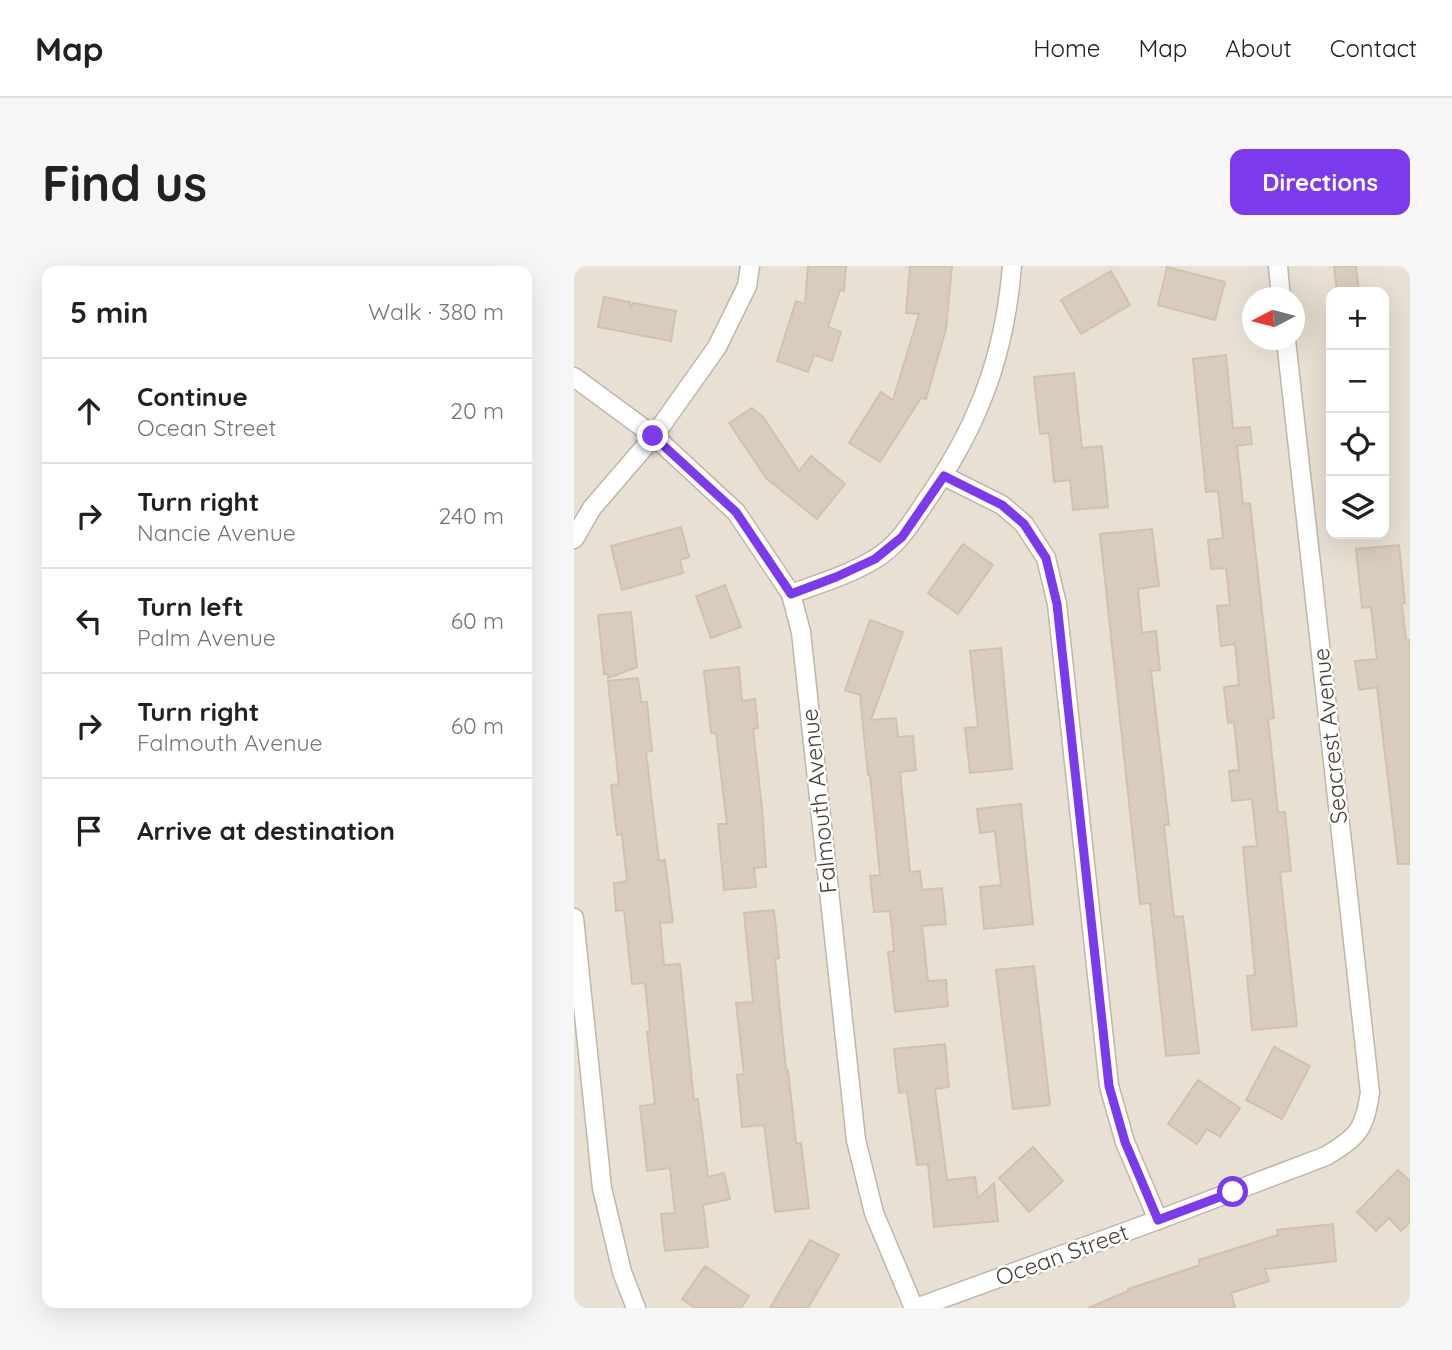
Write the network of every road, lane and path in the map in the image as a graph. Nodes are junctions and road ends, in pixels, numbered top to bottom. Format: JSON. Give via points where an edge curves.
{"nodes":[{"id":1,"x":750,"y":266,"type":"edge"},
{"id":2,"x":1012,"y":266,"type":"edge"},
{"id":3,"x":1278,"y":266,"type":"edge"},
{"id":4,"x":1280,"y":287,"type":"edge"},
{"id":5,"x":1287,"y":350,"type":"edge"},
{"id":6,"x":574,"y":377,"type":"edge"},
{"id":7,"x":653,"y":436,"type":"junction"},
{"id":8,"x":944,"y":476,"type":"junction"},
{"id":9,"x":574,"y":539,"type":"edge"},
{"id":10,"x":791,"y":594,"type":"junction"},
{"id":11,"x":574,"y":918,"type":"edge"},
{"id":12,"x":1359,"y":1132,"type":"joint"},
{"id":13,"x":1158,"y":1220,"type":"junction"},
{"id":14,"x":636,"y":1308,"type":"edge"},
{"id":15,"x":915,"y":1308,"type":"edge"}],
"edges":[{"from":1,"to":7,"type":"street","via":[[747,286],[717,347]]},
{"from":2,"to":8,"type":"street","via":[[997,355],[977,411]]},
{"from":3,"to":4,"type":"street"},
{"from":5,"to":12,"type":"street","name":"Seacrest Avenue","via":[[1370,1093]]},
{"from":6,"to":7,"type":"street","name":"Falmouth Avenue"},
{"from":7,"to":9,"type":"street","via":[[592,508]]},
{"from":7,"to":10,"type":"street","name":"Falmouth Avenue","via":[[736,512]]},
{"from":8,"to":10,"type":"street","via":[[902,537],[875,559]]},
{"from":8,"to":13,"type":"street","via":[[1002,505],[1024,524],[1046,558],[1057,604],[1109,1086],[1125,1142]]},
{"from":10,"to":15,"type":"street","name":"Falmouth Avenue","via":[[801,632],[856,1140],[874,1213]]},
{"from":11,"to":14,"type":"street","via":[[602,1188],[622,1272]]},
{"from":12,"to":13,"type":"street","name":"Ocean Street","via":[[1326,1156]]},
{"from":13,"to":15,"type":"street","name":"Ocean Street"}]}
